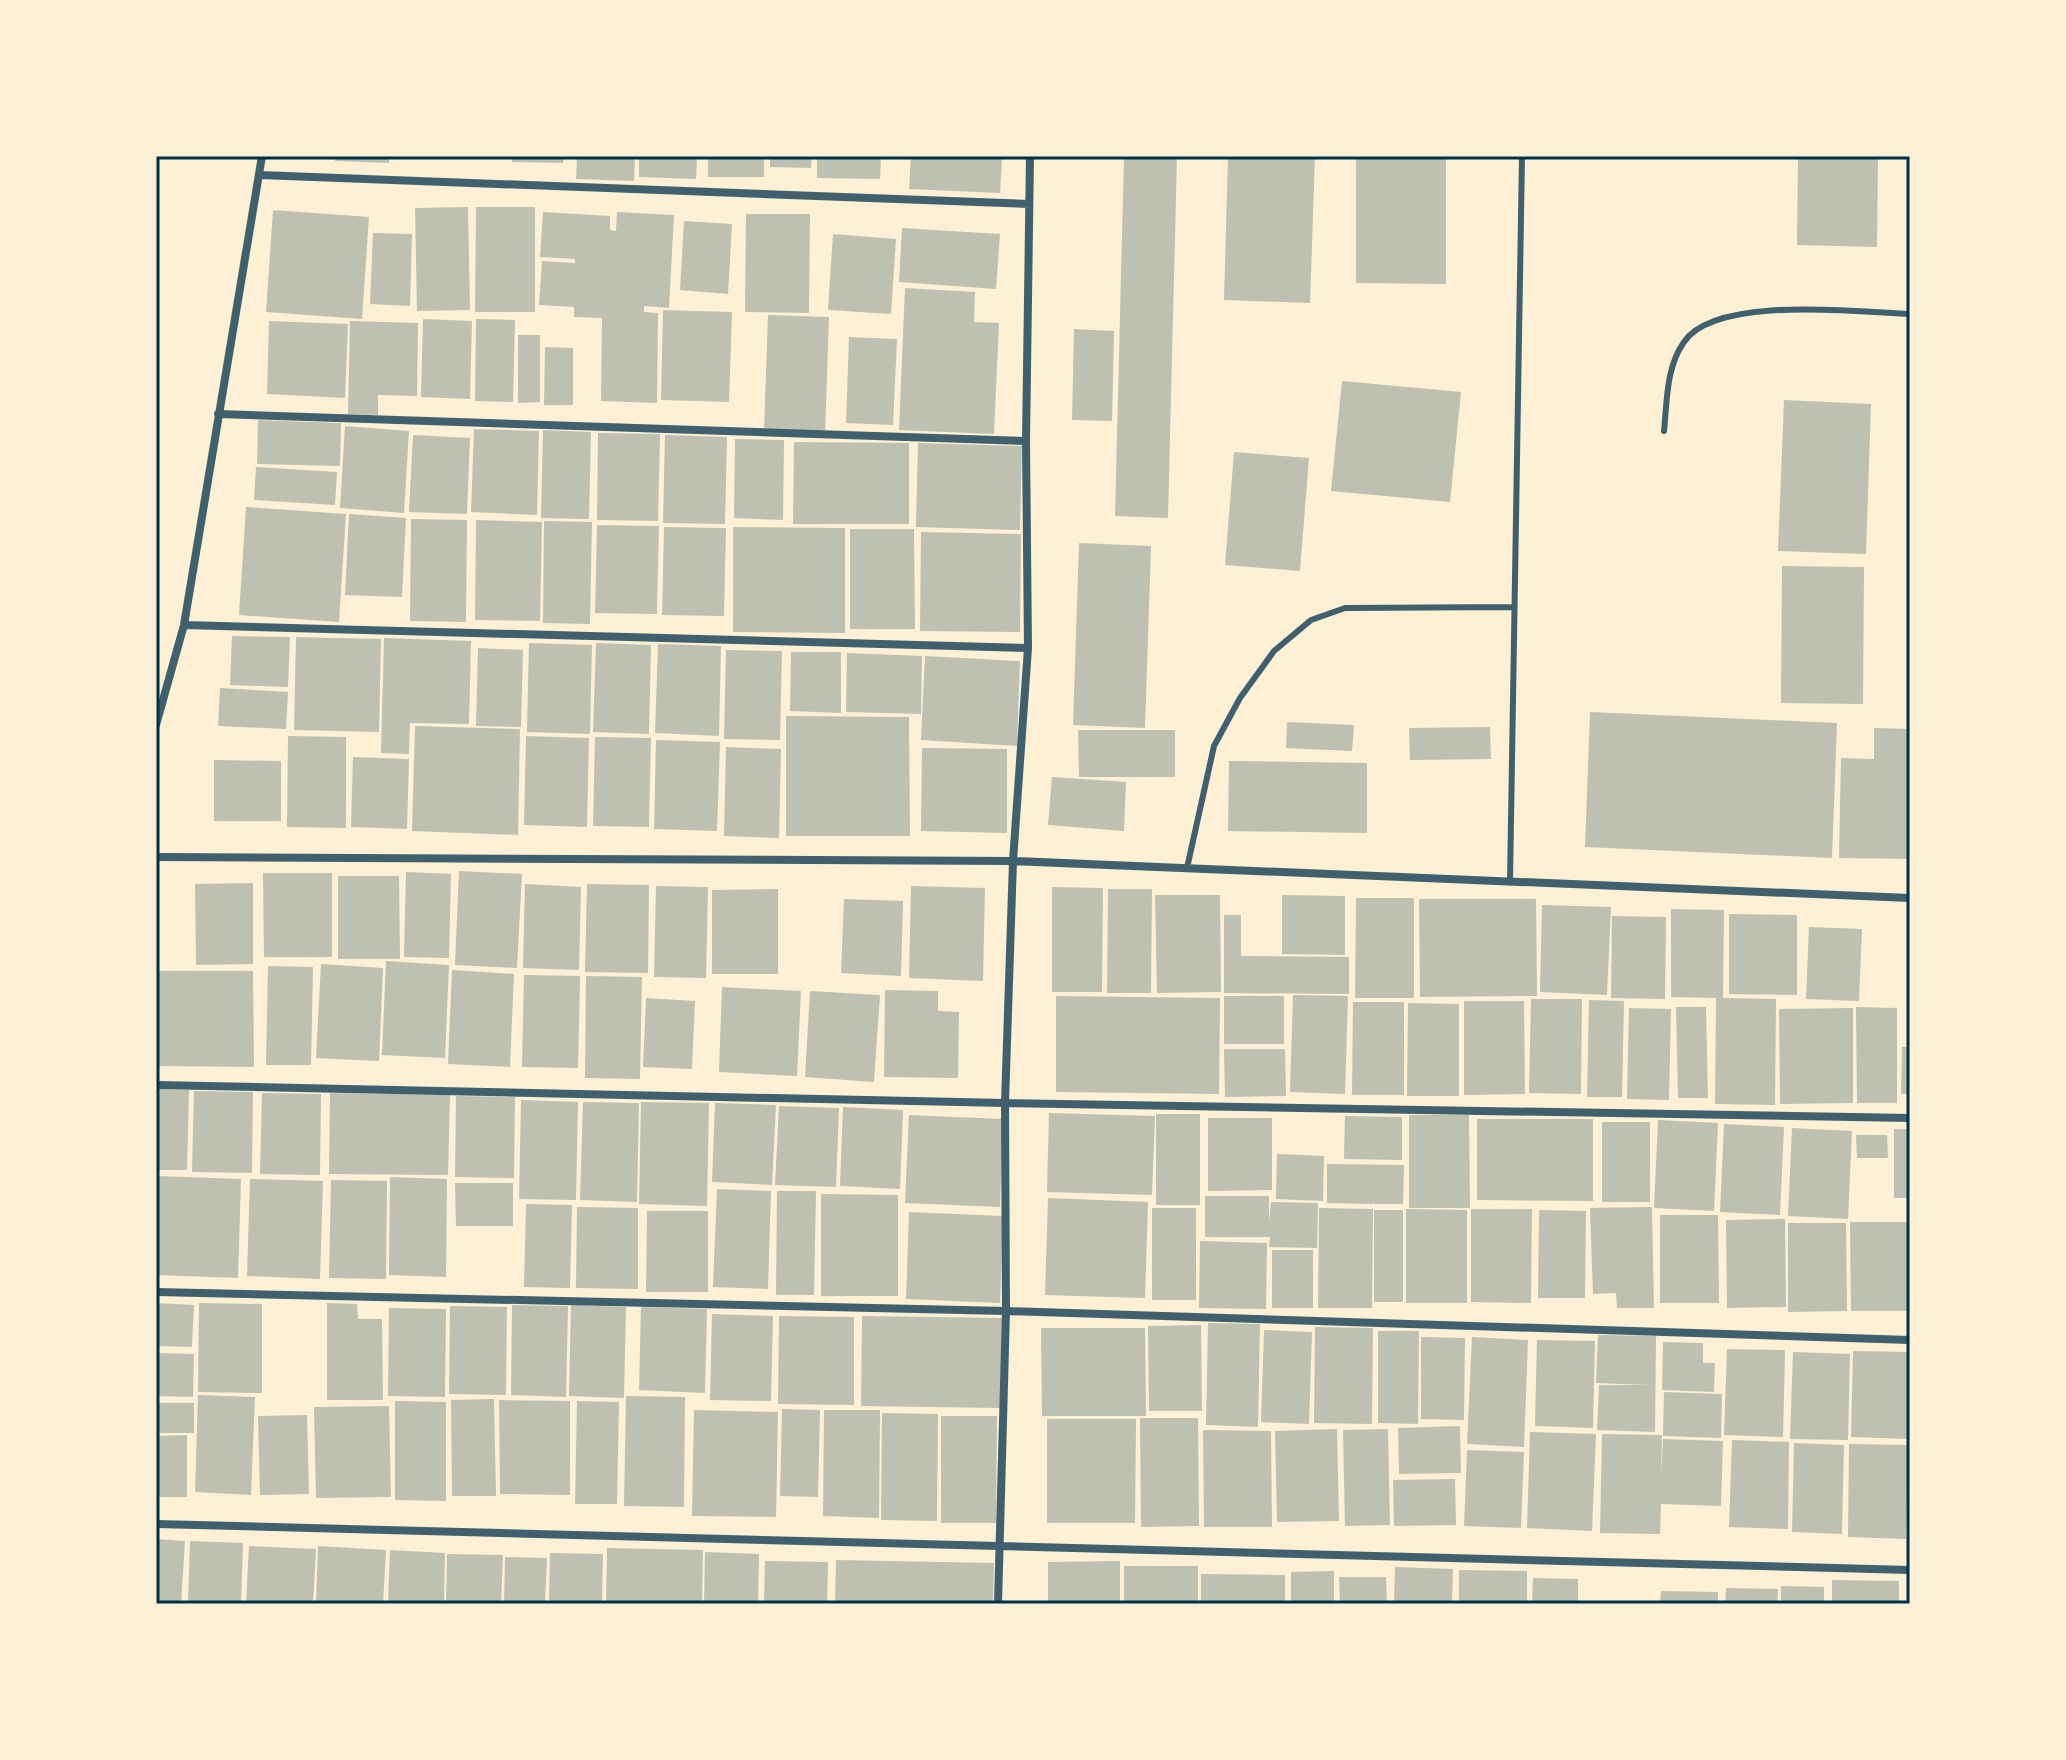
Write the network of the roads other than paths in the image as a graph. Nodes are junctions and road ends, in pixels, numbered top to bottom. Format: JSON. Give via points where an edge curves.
{"nodes":[{"id":1,"x":262,"y":156,"type":"edge"},
{"id":2,"x":1030,"y":156,"type":"edge"},
{"id":3,"x":1522,"y":156,"type":"edge"},
{"id":4,"x":260,"y":175,"type":"junction"},
{"id":5,"x":1029,"y":204,"type":"junction"},
{"id":6,"x":1910,"y":314,"type":"edge"},
{"id":7,"x":218,"y":414,"type":"junction"},
{"id":8,"x":1664,"y":431,"type":"dead end"},
{"id":9,"x":1026,"y":441,"type":"junction"},
{"id":10,"x":1513,"y":607,"type":"junction"},
{"id":11,"x":184,"y":625,"type":"junction"},
{"id":12,"x":1028,"y":648,"type":"junction"},
{"id":13,"x":156,"y":725,"type":"edge"},
{"id":14,"x":156,"y":857,"type":"edge"},
{"id":15,"x":1013,"y":861,"type":"junction"},
{"id":16,"x":1187,"y":868,"type":"junction"},
{"id":17,"x":1510,"y":881,"type":"junction"},
{"id":18,"x":1910,"y":898,"type":"edge"},
{"id":19,"x":156,"y":1085,"type":"edge"},
{"id":20,"x":1005,"y":1103,"type":"junction"},
{"id":21,"x":1910,"y":1118,"type":"edge"},
{"id":22,"x":156,"y":1292,"type":"edge"},
{"id":23,"x":1006,"y":1311,"type":"junction"},
{"id":24,"x":1910,"y":1340,"type":"edge"},
{"id":25,"x":156,"y":1524,"type":"edge"},
{"id":26,"x":999,"y":1547,"type":"junction"},
{"id":27,"x":1910,"y":1570,"type":"edge"},
{"id":28,"x":998,"y":1604,"type":"edge"}],
"edges":[{"from":1,"to":4,"type":"street"},
{"from":2,"to":5,"type":"street"},
{"from":3,"to":10,"type":"lane"},
{"from":4,"to":5,"type":"street"},
{"from":4,"to":7,"type":"street"},
{"from":5,"to":9,"type":"street"},
{"from":6,"to":8,"type":"lane","via":[[1782,309],[1738,313],[1709,323],[1684,340],[1670,375]]},
{"from":7,"to":9,"type":"street"},
{"from":7,"to":11,"type":"street"},
{"from":9,"to":12,"type":"street"},
{"from":10,"to":16,"type":"lane","via":[[1345,608],[1311,620],[1274,651],[1214,746]]},
{"from":10,"to":17,"type":"lane"},
{"from":11,"to":12,"type":"street"},
{"from":11,"to":13,"type":"street"},
{"from":12,"to":15,"type":"street"},
{"from":14,"to":15,"type":"street"},
{"from":15,"to":16,"type":"street"},
{"from":15,"to":20,"type":"street"},
{"from":16,"to":17,"type":"street"},
{"from":17,"to":18,"type":"street"},
{"from":19,"to":20,"type":"street"},
{"from":20,"to":21,"type":"street"},
{"from":20,"to":23,"type":"street"},
{"from":22,"to":23,"type":"street"},
{"from":23,"to":24,"type":"street"},
{"from":23,"to":26,"type":"street"},
{"from":25,"to":26,"type":"street"},
{"from":26,"to":27,"type":"street"},
{"from":26,"to":28,"type":"street"}]}
